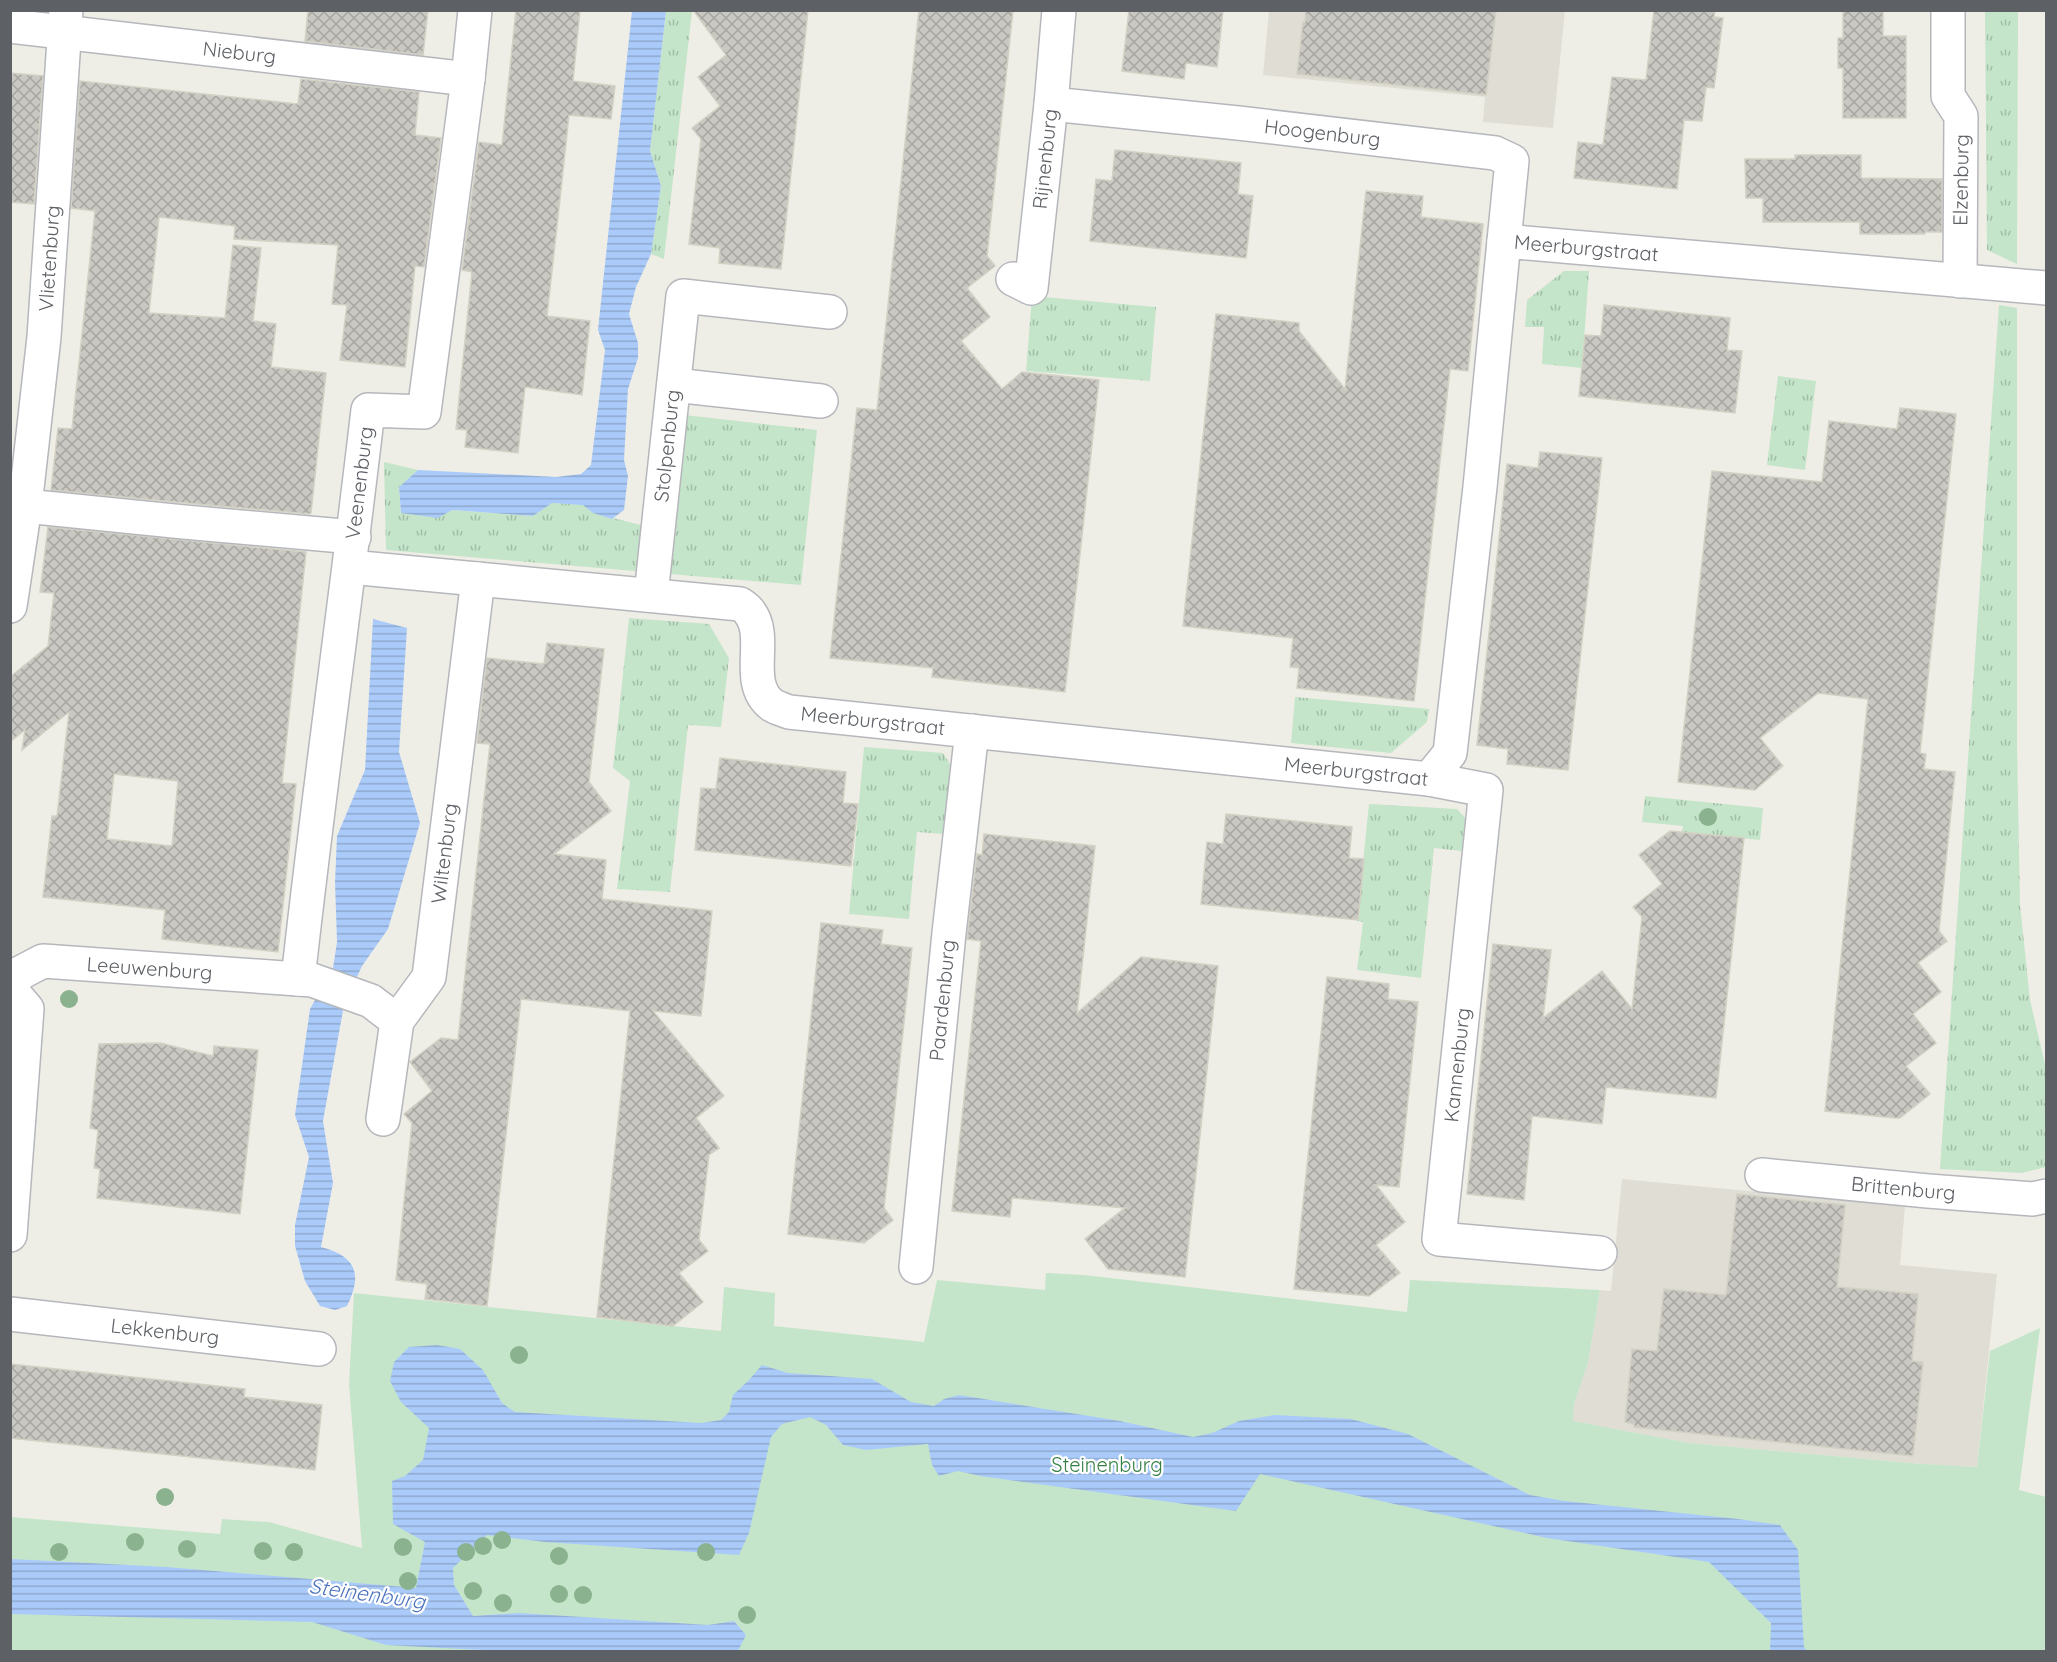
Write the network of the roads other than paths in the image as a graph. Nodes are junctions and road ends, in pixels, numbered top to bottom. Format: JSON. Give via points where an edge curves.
{"nodes":[{"id":1,"x":475,"y":10,"type":"edge"},
{"id":2,"x":1059,"y":10,"type":"edge"},
{"id":3,"x":1948,"y":10,"type":"edge"},
{"id":4,"x":65,"y":22,"type":"edge"},
{"id":5,"x":10,"y":26,"type":"edge"},
{"id":6,"x":468,"y":79,"type":"junction"},
{"id":7,"x":1051,"y":104,"type":"junction"},
{"id":8,"x":1504,"y":241,"type":"junction"},
{"id":9,"x":1013,"y":279,"type":"dead end"},
{"id":10,"x":1960,"y":281,"type":"junction"},
{"id":11,"x":2046,"y":288,"type":"edge"},
{"id":12,"x":830,"y":312,"type":"dead end"},
{"id":13,"x":674,"y":385,"type":"junction"},
{"id":14,"x":820,"y":401,"type":"dead end"},
{"id":15,"x":18,"y":506,"type":"edge"},
{"id":16,"x":352,"y":552,"type":"junction"},
{"id":17,"x":478,"y":579,"type":"junction"},
{"id":18,"x":651,"y":596,"type":"junction"},
{"id":19,"x":10,"y":606,"type":"edge"},
{"id":20,"x":972,"y":731,"type":"junction"},
{"id":21,"x":1429,"y":779,"type":"junction"},
{"id":22,"x":305,"y":979,"type":"junction"},
{"id":23,"x":10,"y":988,"type":"edge"},
{"id":24,"x":397,"y":1021,"type":"junction"},
{"id":25,"x":383,"y":1119,"type":"dead end"},
{"id":26,"x":1762,"y":1175,"type":"dead end"},
{"id":27,"x":2046,"y":1196,"type":"edge"},
{"id":28,"x":10,"y":1235,"type":"edge"},
{"id":29,"x":1600,"y":1253,"type":"dead end"},
{"id":30,"x":916,"y":1267,"type":"dead end"},
{"id":31,"x":10,"y":1314,"type":"edge"},
{"id":32,"x":319,"y":1349,"type":"dead end"}],
"edges":[{"from":1,"to":6,"type":"street","name":"Veenenburg"},
{"from":2,"to":7,"type":"street","name":"Rijnenburg"},
{"from":3,"to":10,"type":"street","name":"Elzenburg","via":[[1948,96],[1961,116]]},
{"from":4,"to":5,"type":"street","name":"Nieburg"},
{"from":4,"to":6,"type":"street","name":"Nieburg"},
{"from":4,"to":15,"type":"street","name":"Vlietenburg","via":[[44,337]]},
{"from":6,"to":16,"type":"street","name":"Veenenburg","via":[[424,412],[368,410]]},
{"from":7,"to":8,"type":"street","name":"Hoogenburg","via":[[1495,153],[1512,161]]},
{"from":7,"to":9,"type":"street","name":"Rijnenburg","via":[[1031,288]]},
{"from":8,"to":10,"type":"street","name":"Meerburgstraat"},
{"from":8,"to":21,"type":"street","name":"Meerburgstraat","via":[[1450,753]]},
{"from":10,"to":11,"type":"street","name":"Meerburgstraat"},
{"from":12,"to":13,"type":"street","name":"Stolpenburg","via":[[683,296]]},
{"from":13,"to":14,"type":"street"},
{"from":13,"to":18,"type":"street","name":"Stolpenburg"},
{"from":15,"to":16,"type":"street","via":[[184,522]]},
{"from":15,"to":19,"type":"street","name":"Vlietenburg"},
{"from":16,"to":17,"type":"street","name":"Meerburgstraat","via":[[383,572]]},
{"from":16,"to":22,"type":"street","name":"Veenenburg","via":[[320,793]]},
{"from":17,"to":18,"type":"street","name":"Meerburgstraat"},
{"from":17,"to":24,"type":"street","name":"Wiltenburg","via":[[429,977]]},
{"from":18,"to":20,"type":"street","name":"Meerburgstraat","via":[[740,604],[750,612],[756,626],[758,682],[773,706],[789,712]]},
{"from":20,"to":21,"type":"street","name":"Meerburgstraat"},
{"from":20,"to":30,"type":"street","name":"Paardenburg"},
{"from":21,"to":29,"type":"street","name":"Kannenburg","via":[[1486,790],[1439,1239]]},
{"from":22,"to":23,"type":"street","name":"Leeuwenburg","via":[[43,961],[20,973]]},
{"from":22,"to":24,"type":"street","name":"Leeuwenburg","via":[[371,1001]]},
{"from":23,"to":28,"type":"street","via":[[27,1009]]},
{"from":24,"to":25,"type":"street","name":"Wiltenburg"},
{"from":26,"to":27,"type":"street","name":"Brittenburg","via":[[2033,1199]]},
{"from":31,"to":32,"type":"street","name":"Lekkenburg"}]}
